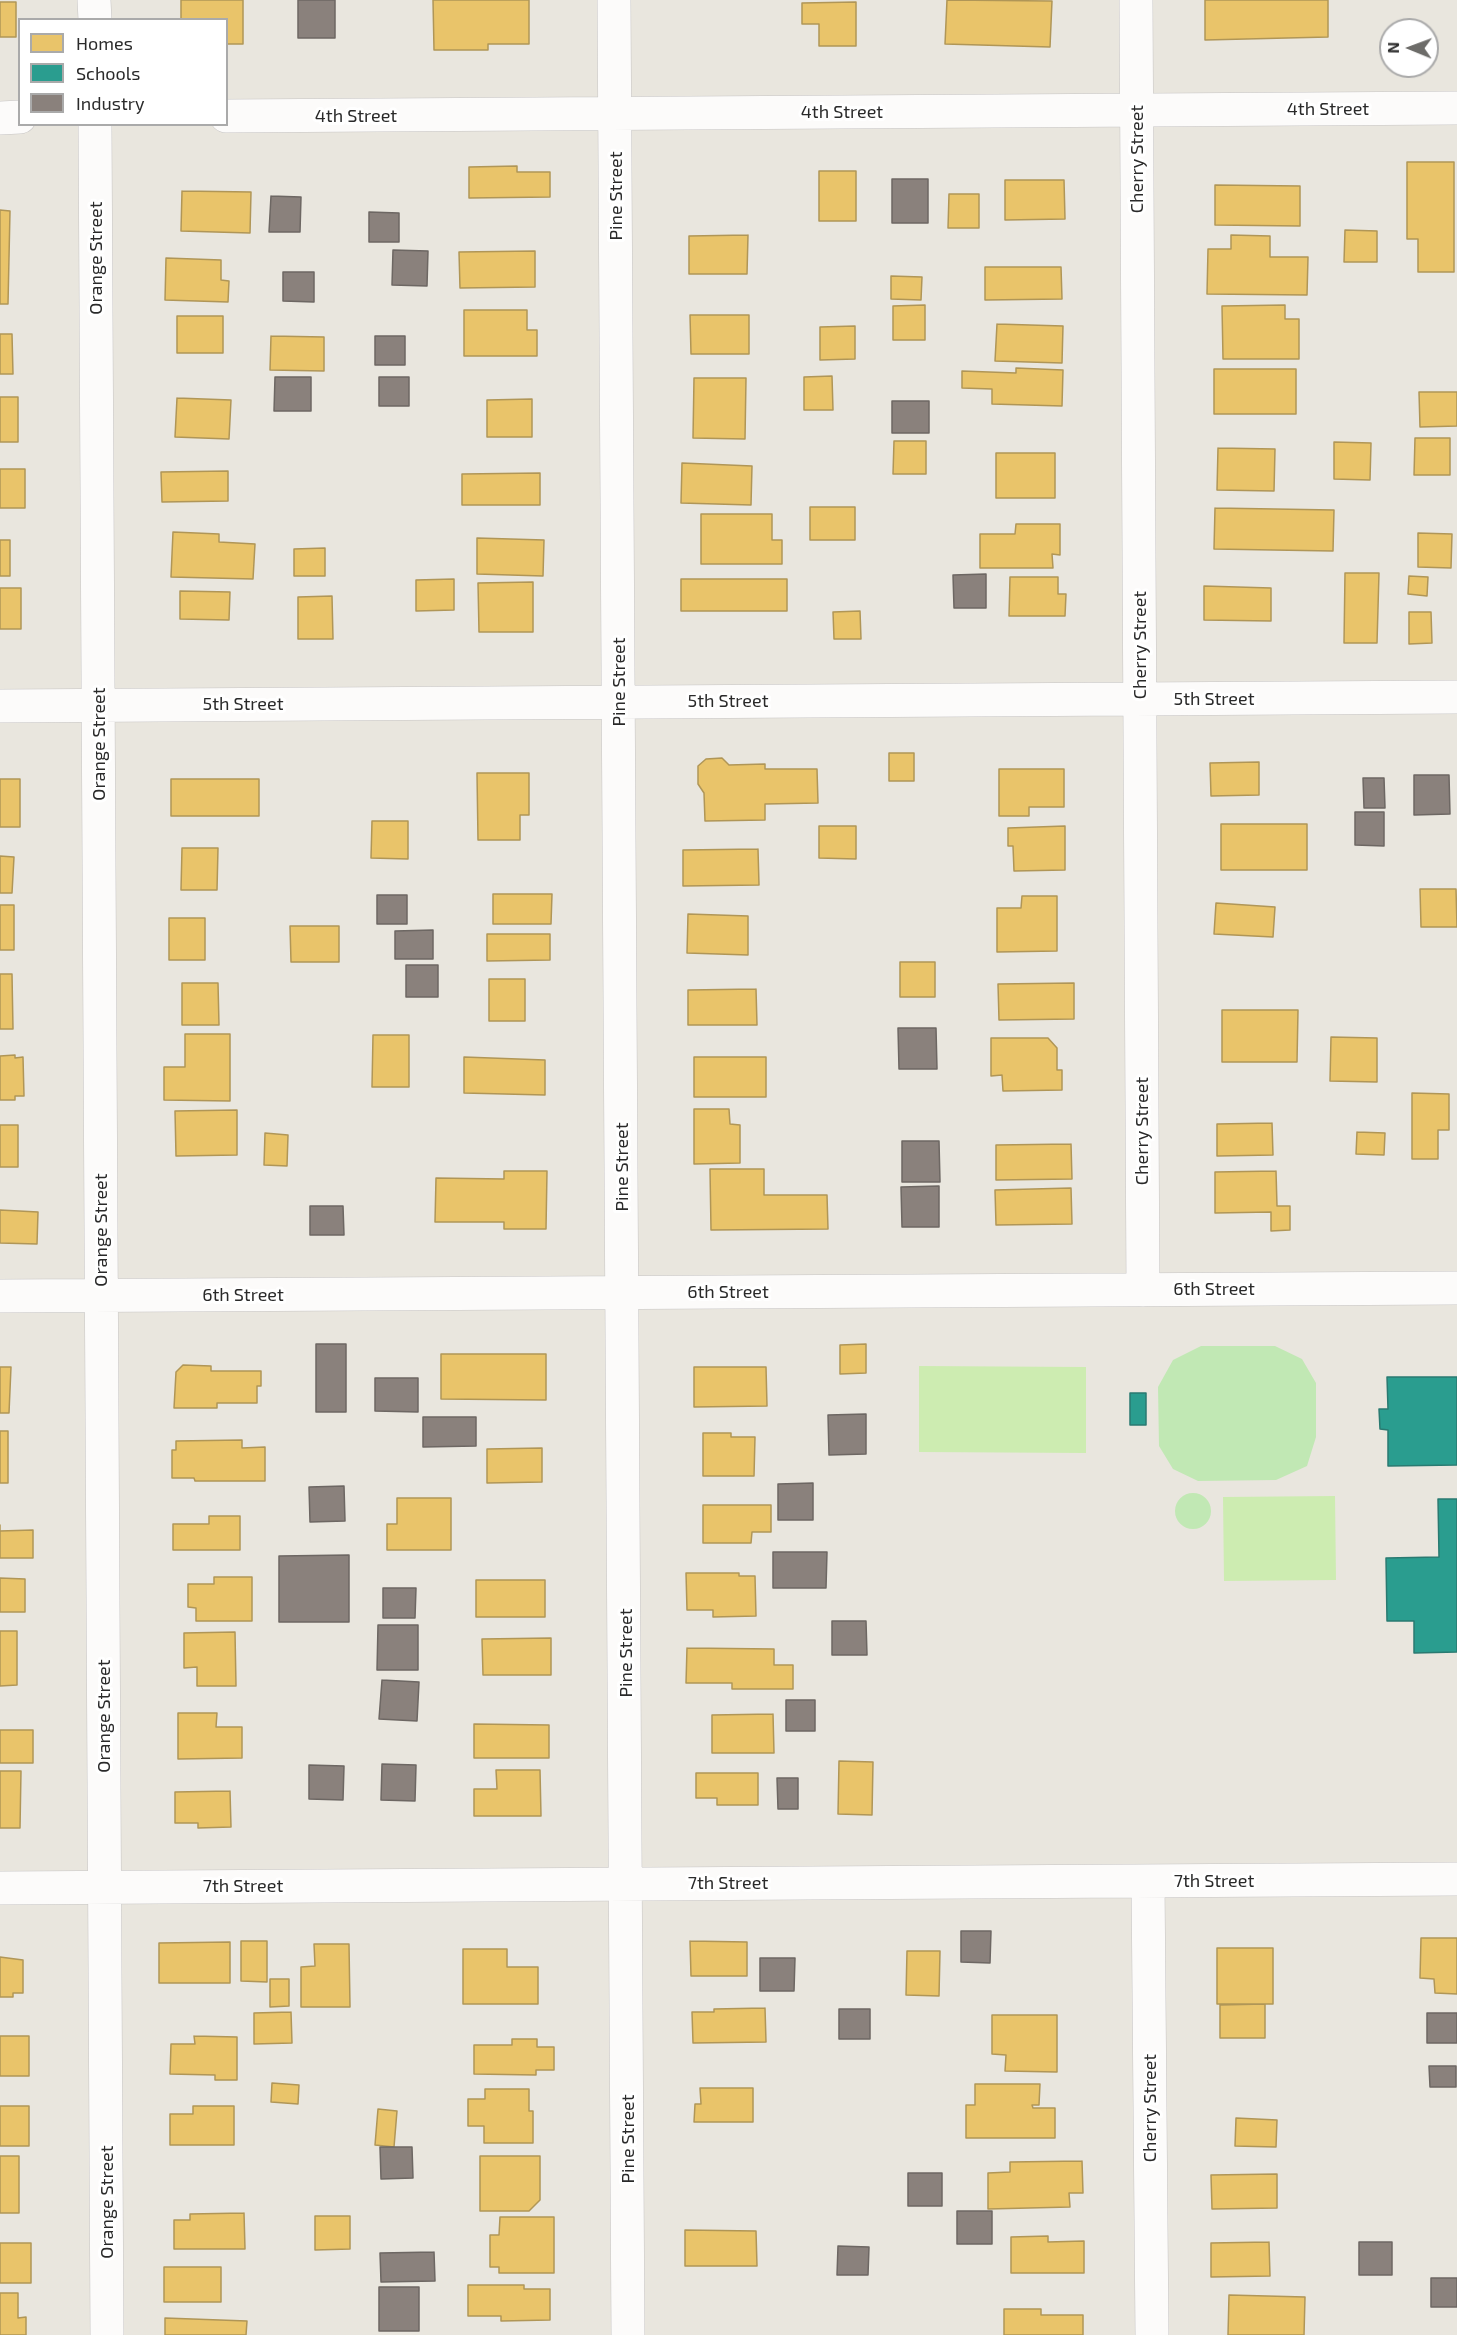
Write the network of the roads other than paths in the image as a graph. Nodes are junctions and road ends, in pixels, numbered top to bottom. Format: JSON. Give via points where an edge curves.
{"nodes":[{"id":1,"x":94,"y":0,"type":"edge"},
{"id":2,"x":614,"y":0,"type":"edge"},
{"id":3,"x":1136,"y":0,"type":"edge"},
{"id":4,"x":94,"y":18,"type":"edge"},
{"id":5,"x":1457,"y":108,"type":"edge"},
{"id":6,"x":1137,"y":110,"type":"junction"},
{"id":7,"x":615,"y":114,"type":"junction"},
{"id":8,"x":228,"y":116,"type":"edge"},
{"id":9,"x":18,"y":117,"type":"edge"},
{"id":10,"x":0,"y":118,"type":"edge"},
{"id":11,"x":95,"y":126,"type":"edge"},
{"id":12,"x":1457,"y":697,"type":"edge"},
{"id":13,"x":1140,"y":699,"type":"junction"},
{"id":14,"x":619,"y":702,"type":"junction"},
{"id":15,"x":98,"y":705,"type":"junction"},
{"id":16,"x":0,"y":706,"type":"edge"},
{"id":17,"x":1457,"y":1288,"type":"edge"},
{"id":18,"x":1143,"y":1290,"type":"junction"},
{"id":19,"x":623,"y":1293,"type":"junction"},
{"id":20,"x":0,"y":1296,"type":"edge"},
{"id":21,"x":102,"y":1296,"type":"junction"},
{"id":22,"x":1457,"y":1879,"type":"edge"},
{"id":23,"x":1148,"y":1881,"type":"junction"},
{"id":24,"x":627,"y":1884,"type":"junction"},
{"id":25,"x":0,"y":1887,"type":"edge"},
{"id":26,"x":105,"y":1887,"type":"junction"},
{"id":27,"x":108,"y":2335,"type":"edge"},
{"id":28,"x":628,"y":2335,"type":"edge"},
{"id":29,"x":1152,"y":2335,"type":"edge"}],
"edges":[{"from":1,"to":4,"type":"street"},
{"from":2,"to":7,"type":"street","name":"Pine Street"},
{"from":3,"to":6,"type":"street","name":"Cherry Street"},
{"from":5,"to":6,"type":"street","name":"4th Street"},
{"from":6,"to":7,"type":"street","name":"4th Street"},
{"from":6,"to":13,"type":"street","name":"Cherry Street"},
{"from":7,"to":8,"type":"street","name":"4th Street"},
{"from":7,"to":14,"type":"street","name":"Pine Street"},
{"from":9,"to":10,"type":"street"},
{"from":11,"to":15,"type":"street","name":"Orange Street"},
{"from":12,"to":13,"type":"street","name":"5th Street"},
{"from":13,"to":14,"type":"street","name":"5th Street"},
{"from":13,"to":18,"type":"street","name":"Cherry Street"},
{"from":14,"to":15,"type":"street","name":"5th Street"},
{"from":14,"to":19,"type":"street","name":"Pine Street"},
{"from":15,"to":16,"type":"street","name":"5th Street"},
{"from":15,"to":21,"type":"street","name":"Orange Street"},
{"from":17,"to":18,"type":"street","name":"6th Street"},
{"from":18,"to":19,"type":"street","name":"6th Street"},
{"from":19,"to":21,"type":"street","name":"6th Street"},
{"from":19,"to":24,"type":"street","name":"Pine Street"},
{"from":20,"to":21,"type":"street","name":"6th Street"},
{"from":21,"to":26,"type":"street","name":"Orange Street"},
{"from":22,"to":23,"type":"street","name":"7th Street"},
{"from":23,"to":24,"type":"street","name":"7th Street"},
{"from":23,"to":29,"type":"street","name":"Cherry Street"},
{"from":24,"to":26,"type":"street","name":"7th Street"},
{"from":24,"to":28,"type":"street","name":"Pine Street"},
{"from":25,"to":26,"type":"street","name":"7th Street"},
{"from":26,"to":27,"type":"street","name":"Orange Street"}]}
